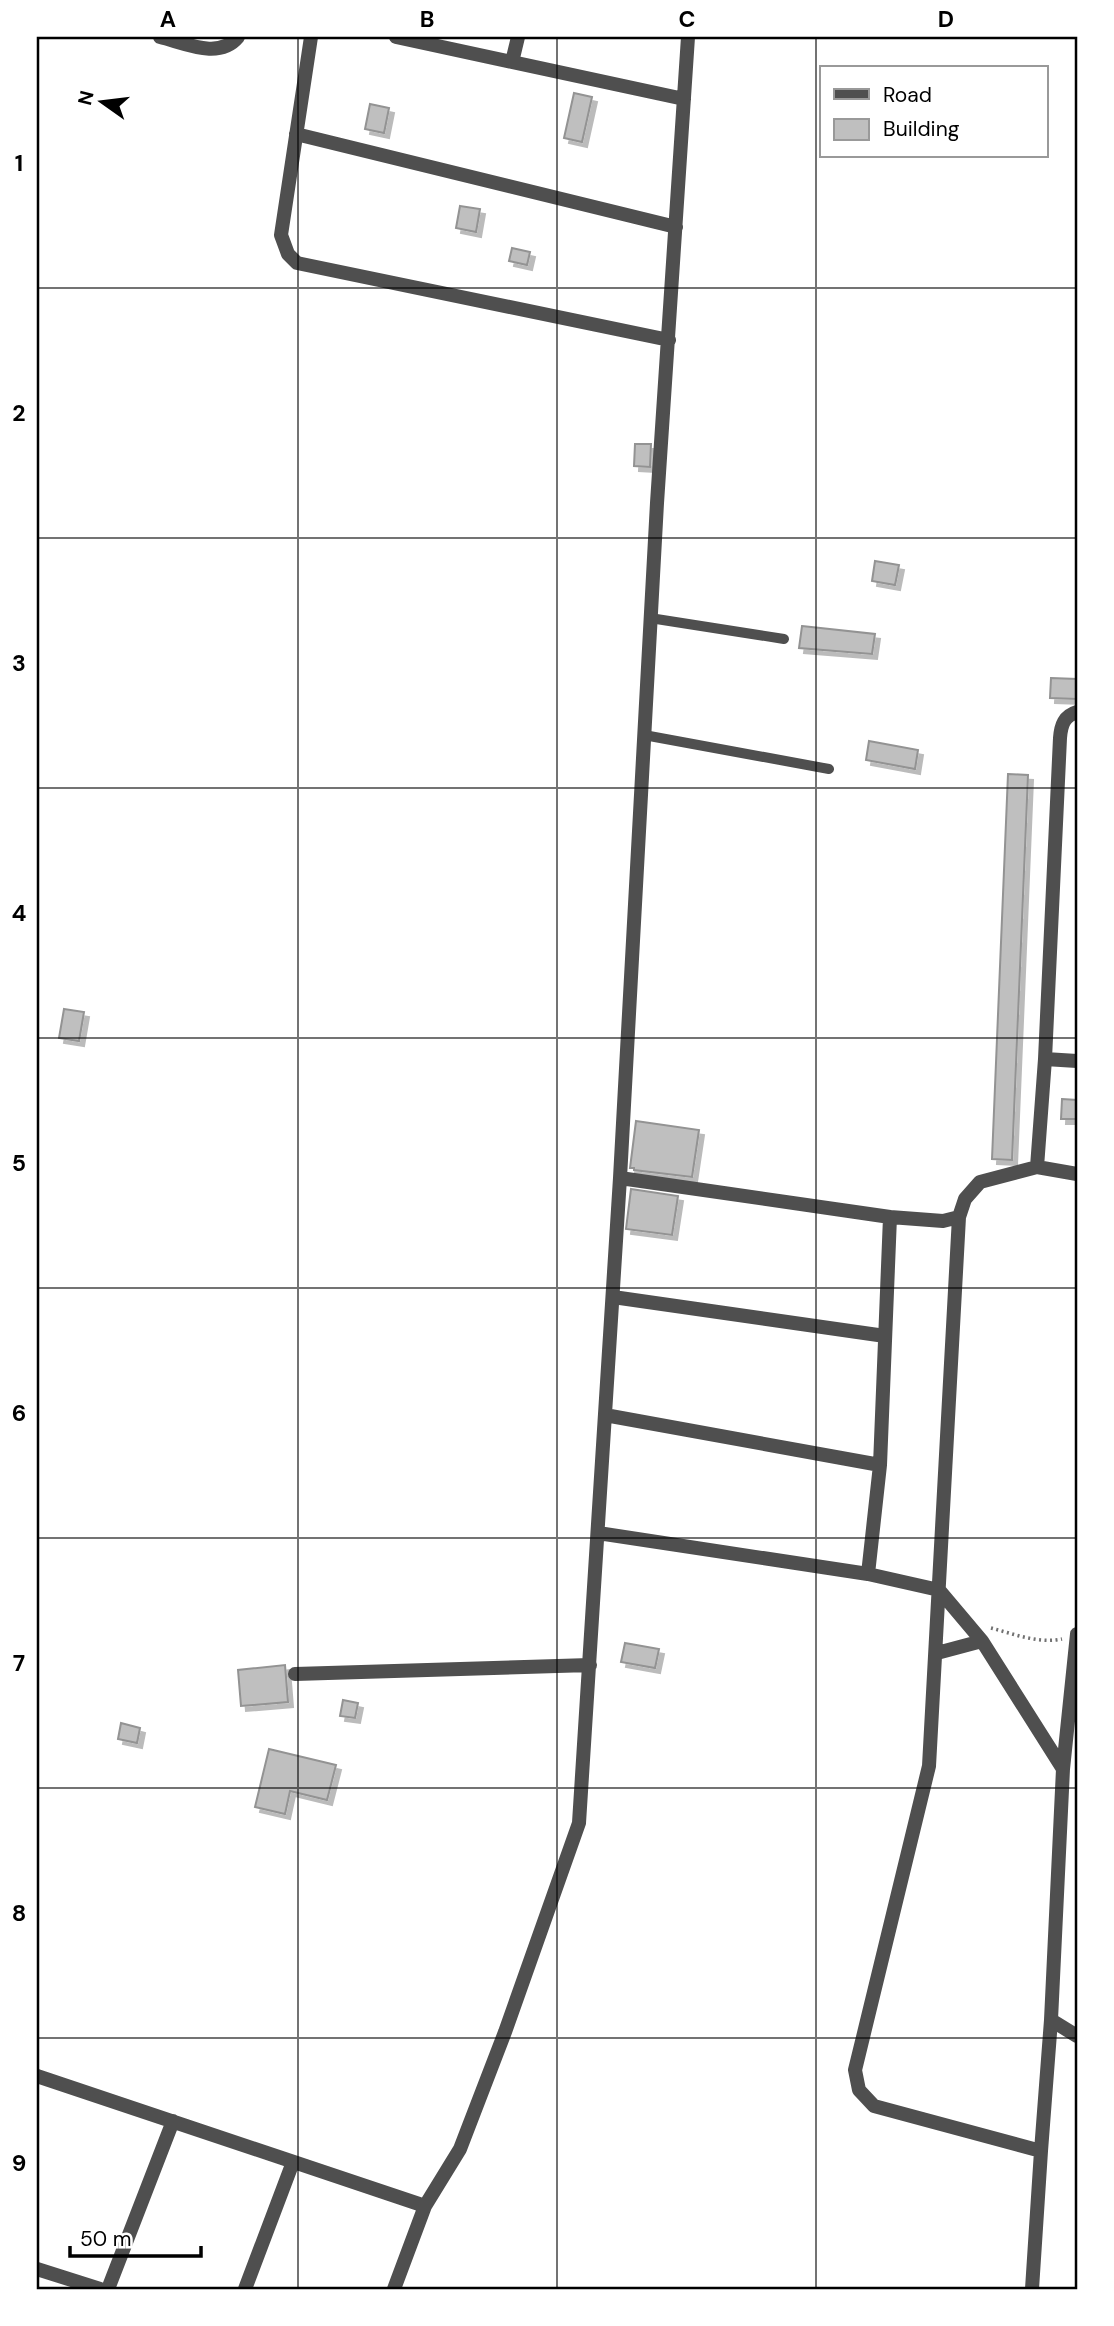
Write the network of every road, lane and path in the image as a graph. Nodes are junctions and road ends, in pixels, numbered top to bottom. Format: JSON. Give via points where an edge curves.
{"nodes":[{"id":1,"x":160,"y":37,"type":"edge"},
{"id":2,"x":238,"y":37,"type":"edge"},
{"id":3,"x":311,"y":37,"type":"edge"},
{"id":4,"x":518,"y":37,"type":"edge"},
{"id":5,"x":688,"y":37,"type":"edge"},
{"id":6,"x":404,"y":38,"type":"edge"},
{"id":7,"x":512,"y":62,"type":"junction"},
{"id":8,"x":684,"y":99,"type":"junction"},
{"id":9,"x":296,"y":134,"type":"junction"},
{"id":10,"x":676,"y":227,"type":"junction"},
{"id":11,"x":669,"y":340,"type":"junction"},
{"id":12,"x":650,"y":618,"type":"junction"},
{"id":13,"x":784,"y":639,"type":"dead end"},
{"id":14,"x":1077,"y":712,"type":"edge"},
{"id":15,"x":644,"y":736,"type":"junction"},
{"id":16,"x":829,"y":769,"type":"dead end"},
{"id":17,"x":1045,"y":1059,"type":"junction"},
{"id":18,"x":1077,"y":1061,"type":"edge"},
{"id":19,"x":1037,"y":1167,"type":"junction"},
{"id":20,"x":1077,"y":1174,"type":"edge"},
{"id":21,"x":620,"y":1178,"type":"junction"},
{"id":22,"x":890,"y":1217,"type":"junction"},
{"id":23,"x":958,"y":1217,"type":"junction"},
{"id":24,"x":612,"y":1297,"type":"junction"},
{"id":25,"x":885,"y":1336,"type":"junction"},
{"id":26,"x":605,"y":1415,"type":"junction"},
{"id":27,"x":880,"y":1465,"type":"junction"},
{"id":28,"x":598,"y":1533,"type":"junction"},
{"id":29,"x":868,"y":1574,"type":"junction"},
{"id":30,"x":939,"y":1590,"type":"junction"},
{"id":31,"x":966,"y":1622,"type":"junction"},
{"id":32,"x":1071,"y":1636,"type":"edge"},
{"id":33,"x":982,"y":1641,"type":"junction"},
{"id":34,"x":937,"y":1653,"type":"junction"},
{"id":35,"x":590,"y":1665,"type":"junction"},
{"id":36,"x":295,"y":1674,"type":"dead end"},
{"id":37,"x":1063,"y":1769,"type":"junction"},
{"id":38,"x":1051,"y":2020,"type":"junction"},
{"id":39,"x":1077,"y":2036,"type":"edge"},
{"id":40,"x":37,"y":2076,"type":"edge"},
{"id":41,"x":173,"y":2121,"type":"junction"},
{"id":42,"x":1041,"y":2151,"type":"junction"},
{"id":43,"x":293,"y":2162,"type":"junction"},
{"id":44,"x":425,"y":2206,"type":"junction"},
{"id":45,"x":1034,"y":2251,"type":"junction"},
{"id":46,"x":37,"y":2269,"type":"edge"},
{"id":47,"x":100,"y":2289,"type":"edge"},
{"id":48,"x":108,"y":2289,"type":"edge"},
{"id":49,"x":246,"y":2289,"type":"edge"},
{"id":50,"x":394,"y":2289,"type":"edge"},
{"id":51,"x":1021,"y":2289,"type":"edge"},
{"id":52,"x":1032,"y":2289,"type":"edge"}],
"edges":[{"from":1,"to":2,"type":"street","via":[[215,50],[231,45]]},
{"from":3,"to":9,"type":"street"},
{"from":4,"to":7,"type":"street"},
{"from":5,"to":8,"type":"street"},
{"from":6,"to":7,"type":"street"},
{"from":7,"to":8,"type":"street"},
{"from":8,"to":10,"type":"street"},
{"from":9,"to":10,"type":"street"},
{"from":9,"to":11,"type":"street","via":[[281,235],[297,263]]},
{"from":10,"to":11,"type":"street"},
{"from":11,"to":12,"type":"street"},
{"from":12,"to":13,"type":"lane"},
{"from":12,"to":15,"type":"street"},
{"from":14,"to":17,"type":"street","via":[[1064,720],[1060,738]]},
{"from":15,"to":16,"type":"lane"},
{"from":15,"to":21,"type":"street"},
{"from":17,"to":18,"type":"street"},
{"from":17,"to":19,"type":"street"},
{"from":19,"to":20,"type":"street"},
{"from":19,"to":23,"type":"street","via":[[980,1182],[965,1199]]},
{"from":21,"to":22,"type":"street"},
{"from":21,"to":24,"type":"street"},
{"from":22,"to":23,"type":"street","via":[[943,1221]]},
{"from":22,"to":25,"type":"street"},
{"from":23,"to":30,"type":"street"},
{"from":24,"to":25,"type":"street"},
{"from":24,"to":26,"type":"street"},
{"from":25,"to":27,"type":"street"},
{"from":26,"to":27,"type":"street"},
{"from":26,"to":28,"type":"street"},
{"from":27,"to":29,"type":"street"},
{"from":28,"to":29,"type":"street"},
{"from":28,"to":35,"type":"street"},
{"from":29,"to":30,"type":"street"},
{"from":30,"to":31,"type":"street"},
{"from":30,"to":34,"type":"street"},
{"from":31,"to":32,"type":"path","via":[[1033,1639],[1053,1641]]},
{"from":31,"to":33,"type":"street"},
{"from":32,"to":37,"type":"street"},
{"from":33,"to":34,"type":"street"},
{"from":33,"to":37,"type":"street"},
{"from":34,"to":42,"type":"street","via":[[929,1766],[855,2070],[859,2090],[874,2106]]},
{"from":35,"to":36,"type":"street"},
{"from":35,"to":44,"type":"street","via":[[579,1823],[460,2149]]},
{"from":37,"to":38,"type":"street"},
{"from":38,"to":39,"type":"street"},
{"from":38,"to":42,"type":"street"},
{"from":40,"to":41,"type":"street"},
{"from":41,"to":43,"type":"street"},
{"from":41,"to":48,"type":"street"},
{"from":42,"to":45,"type":"street"},
{"from":43,"to":44,"type":"street"},
{"from":43,"to":49,"type":"street"},
{"from":44,"to":50,"type":"street"},
{"from":45,"to":51,"type":"street"},
{"from":45,"to":52,"type":"street"},
{"from":46,"to":47,"type":"street"}]}
